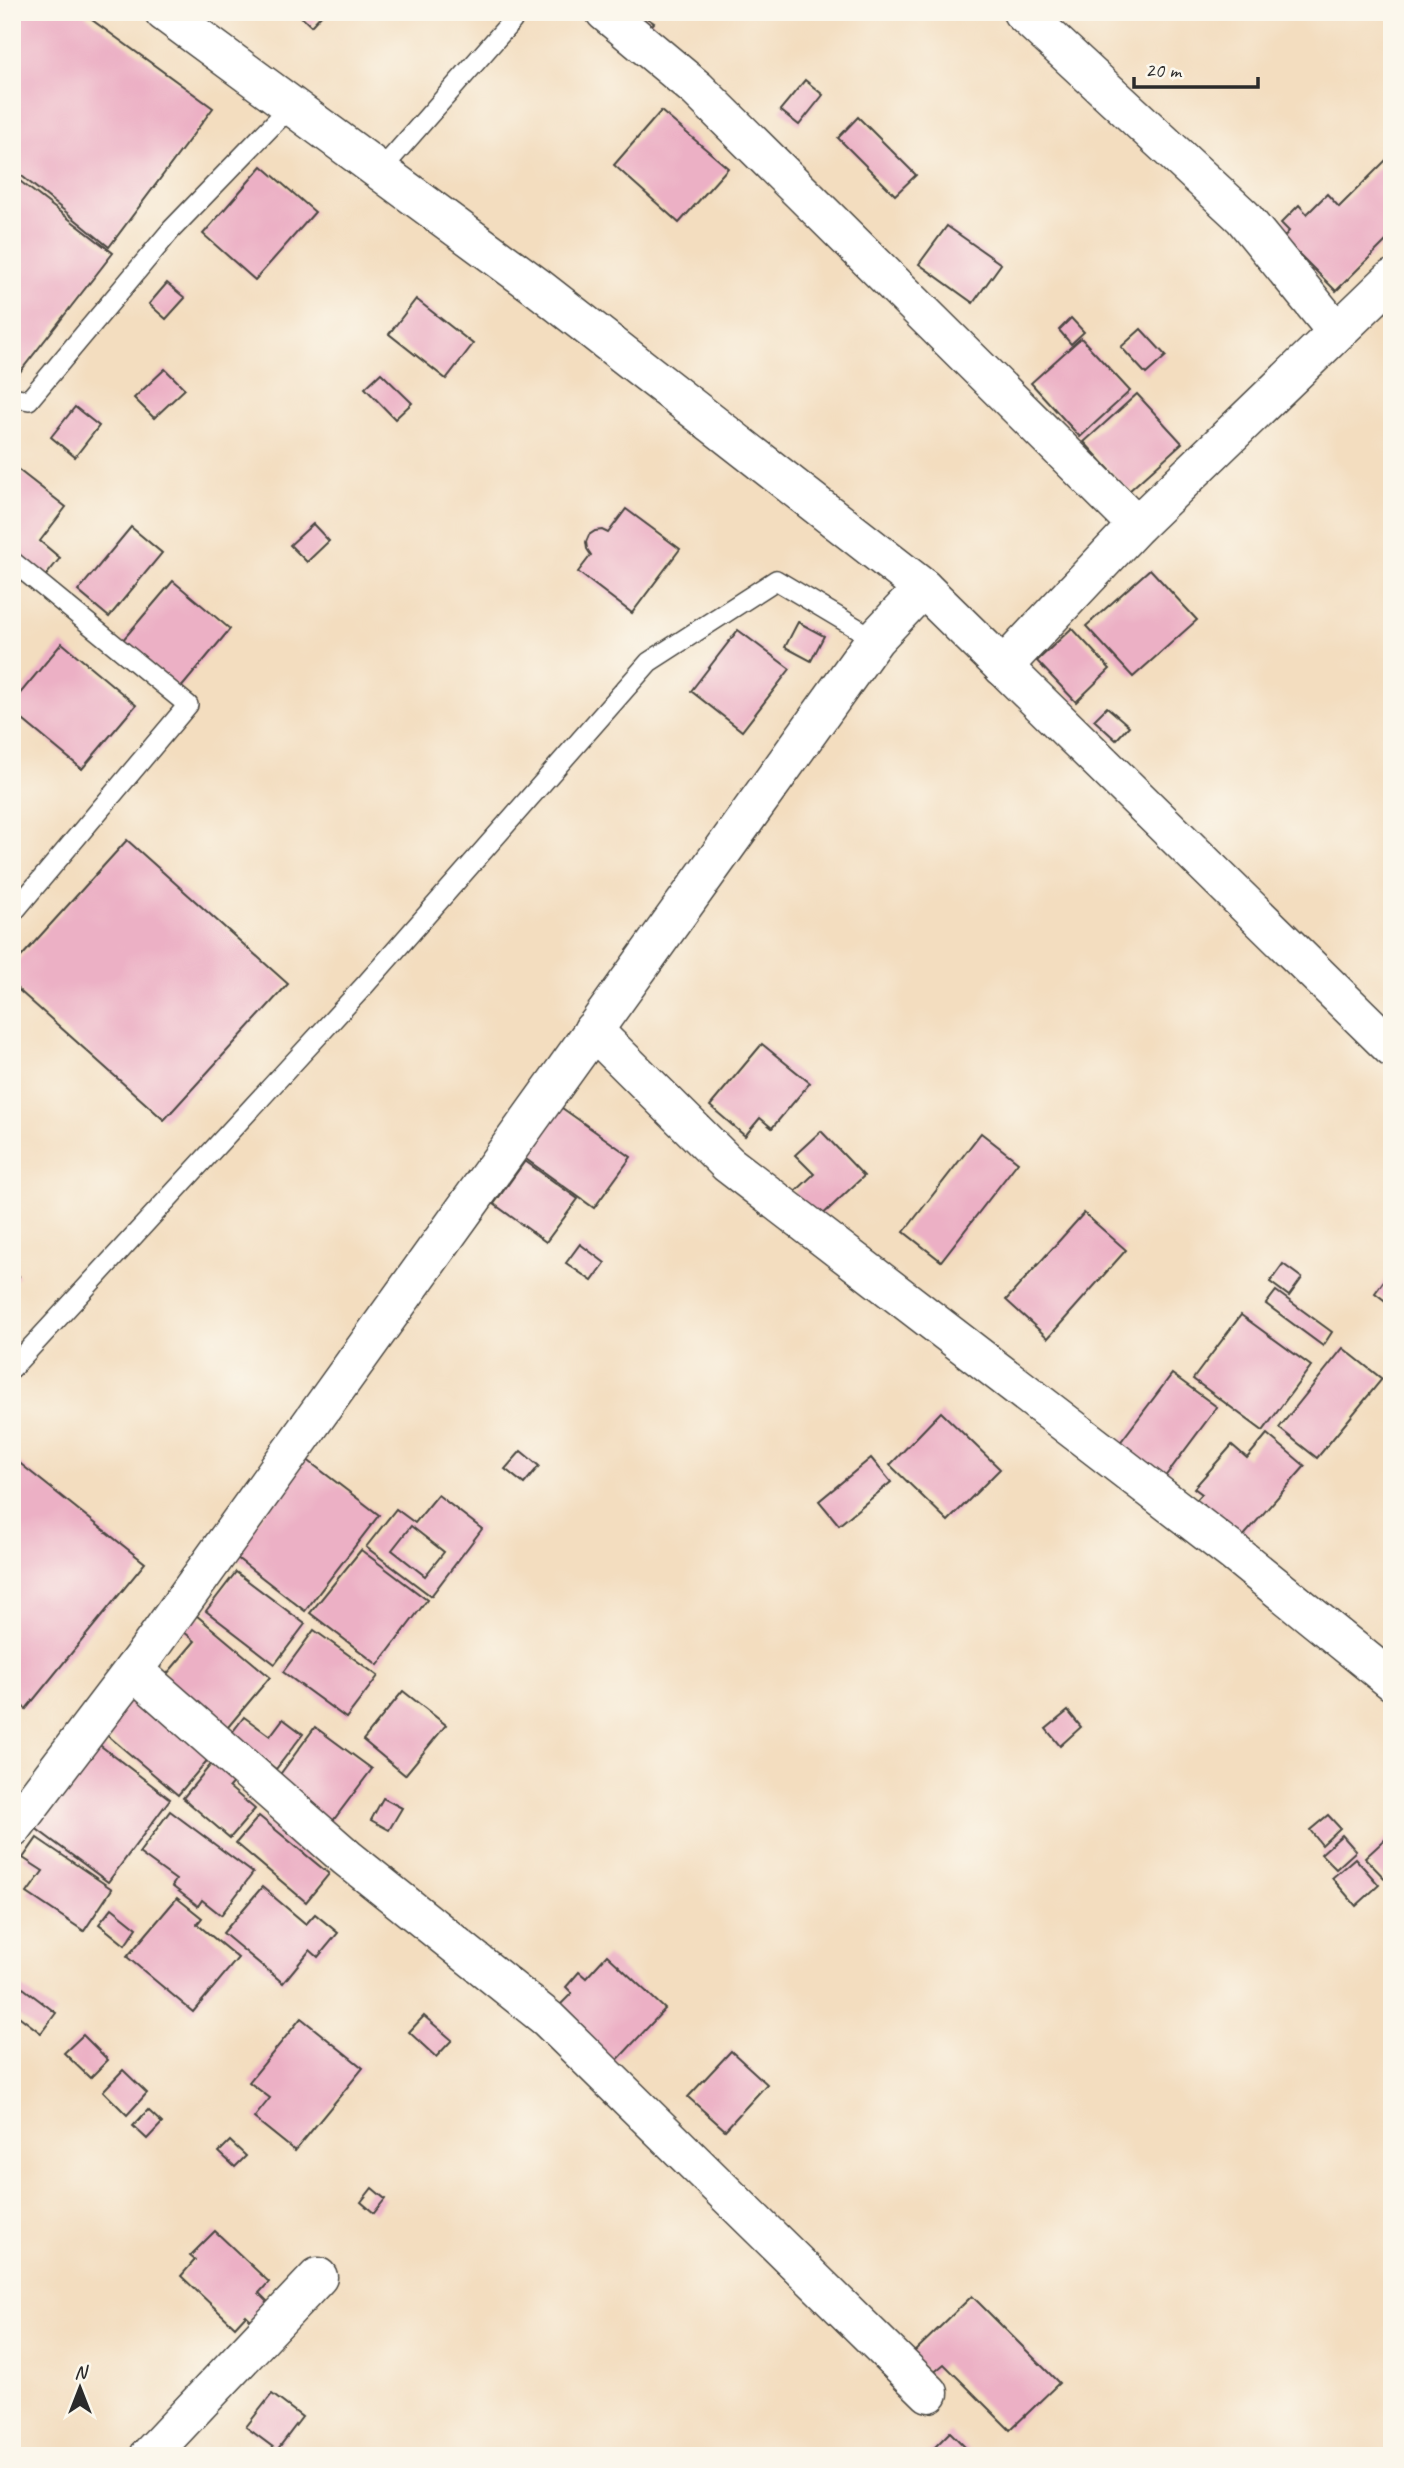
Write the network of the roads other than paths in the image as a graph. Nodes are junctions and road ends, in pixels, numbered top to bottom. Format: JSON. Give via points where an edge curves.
{"nodes":[{"id":1,"x":164,"y":12,"type":"edge"},
{"id":2,"x":516,"y":12,"type":"edge"},
{"id":3,"x":605,"y":12,"type":"edge"},
{"id":4,"x":1022,"y":12,"type":"edge"},
{"id":5,"x":291,"y":106,"type":"junction"},
{"id":6,"x":380,"y":171,"type":"junction"},
{"id":7,"x":1392,"y":279,"type":"edge"},
{"id":8,"x":1336,"y":331,"type":"junction"},
{"id":9,"x":12,"y":397,"type":"edge"},
{"id":10,"x":1137,"y":525,"type":"junction"},
{"id":11,"x":12,"y":561,"type":"edge"},
{"id":12,"x":923,"y":589,"type":"junction"},
{"id":13,"x":876,"y":639,"type":"junction"},
{"id":14,"x":1003,"y":667,"type":"junction"},
{"id":15,"x":12,"y":914,"type":"edge"},
{"id":16,"x":593,"y":1030,"type":"junction"},
{"id":17,"x":1392,"y":1048,"type":"edge"},
{"id":18,"x":12,"y":1368,"type":"edge"},
{"id":19,"x":133,"y":1670,"type":"junction"},
{"id":20,"x":1392,"y":1681,"type":"edge"},
{"id":21,"x":12,"y":1829,"type":"edge"},
{"id":22,"x":318,"y":2277,"type":"dead end"},
{"id":23,"x":929,"y":2393,"type":"dead end"},
{"id":24,"x":149,"y":2456,"type":"edge"}],
"edges":[{"from":1,"to":5,"type":"street"},
{"from":2,"to":6,"type":"lane"},
{"from":3,"to":10,"type":"street","via":[[696,89]]},
{"from":4,"to":8,"type":"street","via":[[1243,217]]},
{"from":5,"to":6,"type":"street"},
{"from":5,"to":9,"type":"lane","via":[[172,229],[29,400]]},
{"from":6,"to":12,"type":"street","via":[[536,286]]},
{"from":7,"to":8,"type":"street"},
{"from":8,"to":10,"type":"street"},
{"from":10,"to":14,"type":"street"},
{"from":11,"to":15,"type":"lane","via":[[188,705]]},
{"from":12,"to":13,"type":"street"},
{"from":12,"to":14,"type":"street"},
{"from":13,"to":16,"type":"street"},
{"from":13,"to":18,"type":"lane","via":[[776,580],[649,662],[365,985]]},
{"from":14,"to":17,"type":"street"},
{"from":16,"to":19,"type":"street"},
{"from":16,"to":20,"type":"street","via":[[728,1164],[1234,1553]]},
{"from":19,"to":21,"type":"street"},
{"from":19,"to":23,"type":"street","via":[[347,1858],[548,2019]]},
{"from":22,"to":24,"type":"street"}]}
